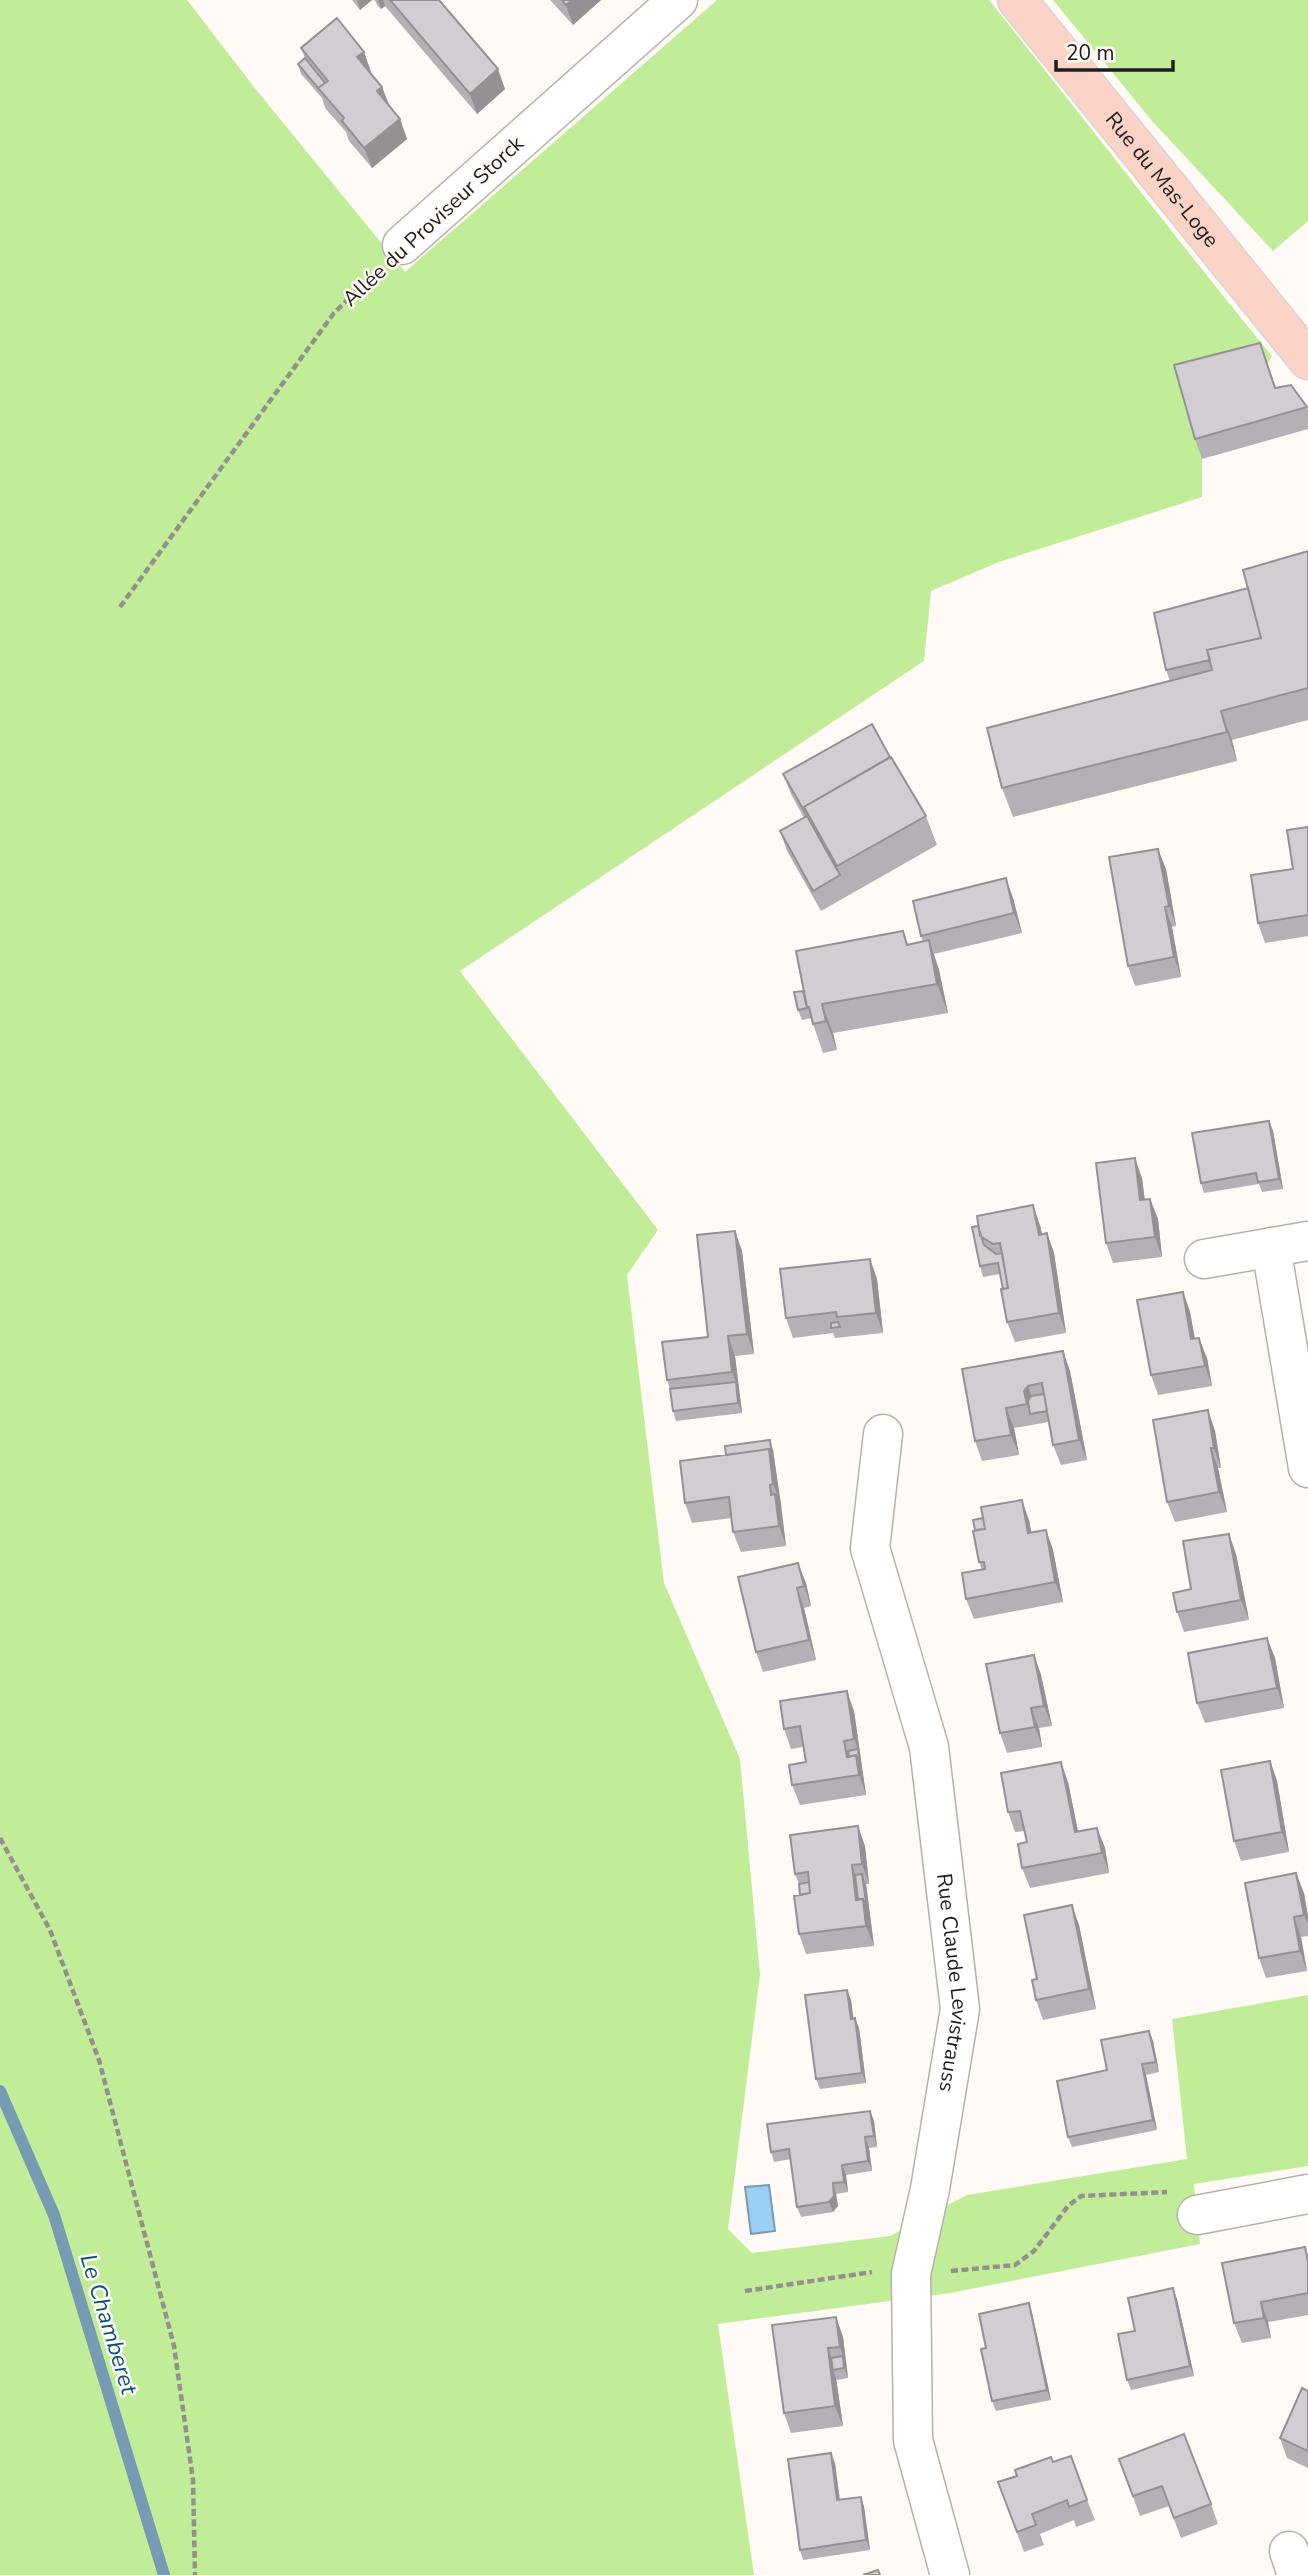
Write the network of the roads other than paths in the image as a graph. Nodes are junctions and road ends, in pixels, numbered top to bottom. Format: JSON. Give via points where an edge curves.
{"nodes":[{"id":1,"x":678,"y":0,"type":"edge"},
{"id":2,"x":1017,"y":0,"type":"edge"},
{"id":3,"x":402,"y":245,"type":"road end"},
{"id":4,"x":1308,"y":360,"type":"edge"},
{"id":5,"x":1290,"y":1244,"type":"edge"},
{"id":6,"x":1204,"y":1259,"type":"dead end"},
{"id":7,"x":883,"y":1434,"type":"dead end"},
{"id":8,"x":1308,"y":1468,"type":"edge"},
{"id":9,"x":1308,"y":2194,"type":"edge"},
{"id":10,"x":1197,"y":2215,"type":"road end"},
{"id":11,"x":950,"y":2575,"type":"edge"}],
"edges":[{"from":1,"to":3,"type":"street","name":"Allée du Proviseur Storck"},
{"from":2,"to":4,"type":"main road","name":"Rue du Mas-Loge"},
{"from":5,"to":6,"type":"street"},
{"from":5,"to":8,"type":"street"},
{"from":7,"to":11,"type":"street","name":"Rue Claude Levistrauss","via":[[870,1548],[929,1746],[960,2009],[911,2274],[913,2440]]},
{"from":9,"to":10,"type":"street"}]}
